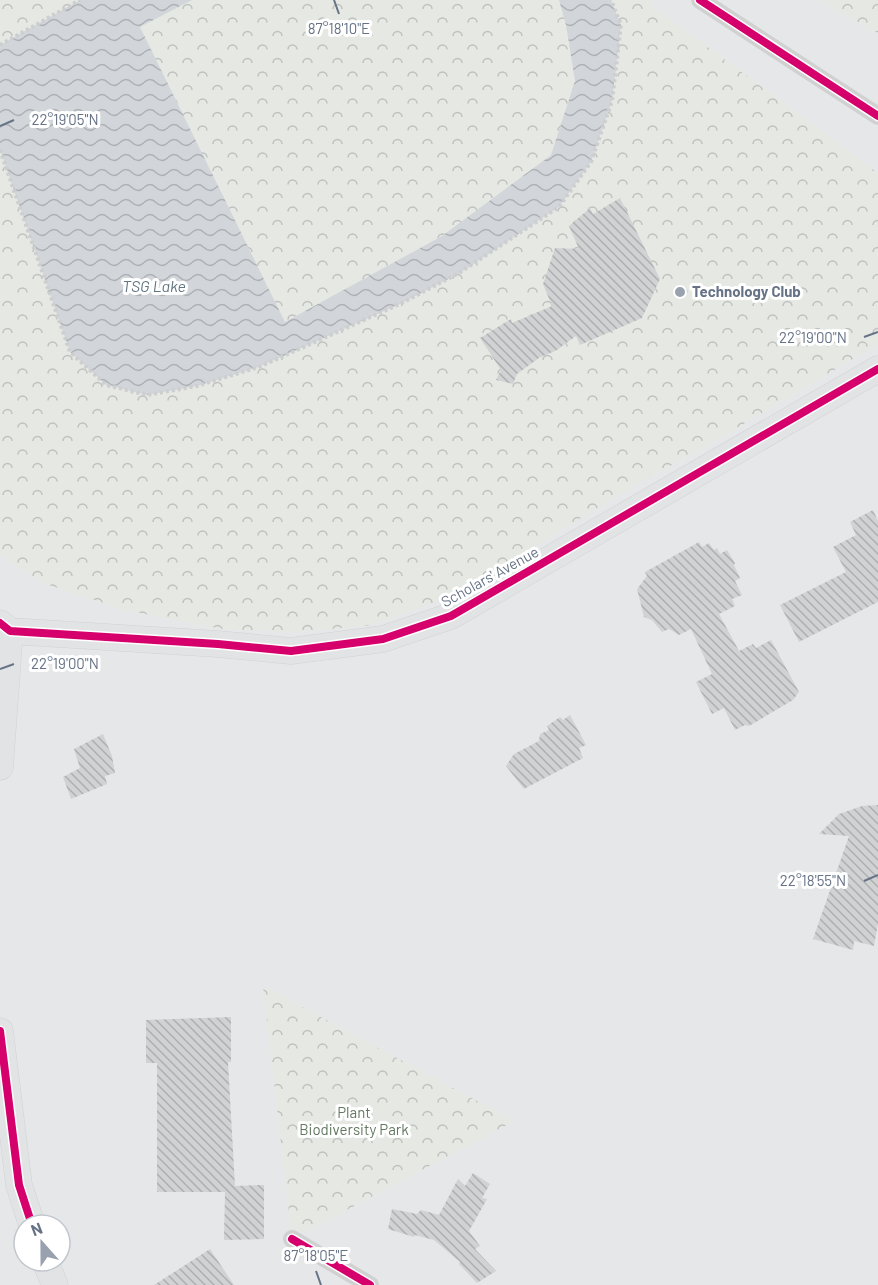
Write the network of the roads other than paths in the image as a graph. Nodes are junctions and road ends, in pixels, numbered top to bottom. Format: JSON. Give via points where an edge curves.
{"nodes":[{"id":1,"x":700,"y":0,"type":"edge"},
{"id":2,"x":878,"y":116,"type":"edge"},
{"id":3,"x":878,"y":369,"type":"edge"},
{"id":4,"x":5,"y":627,"type":"edge"},
{"id":5,"x":0,"y":767,"type":"edge"},
{"id":6,"x":0,"y":1031,"type":"edge"},
{"id":7,"x":28,"y":1213,"type":"edge"},
{"id":8,"x":292,"y":1239,"type":"dead end"},
{"id":9,"x":370,"y":1285,"type":"edge"}],
"edges":[{"from":1,"to":2,"type":"street"},
{"from":3,"to":4,"type":"street","name":"Scholars' Avenue","via":[[450,616],[383,639],[291,651]]},
{"from":4,"to":5,"type":"street"},
{"from":6,"to":7,"type":"street","via":[[19,1185]]},
{"from":8,"to":9,"type":"street"}]}
